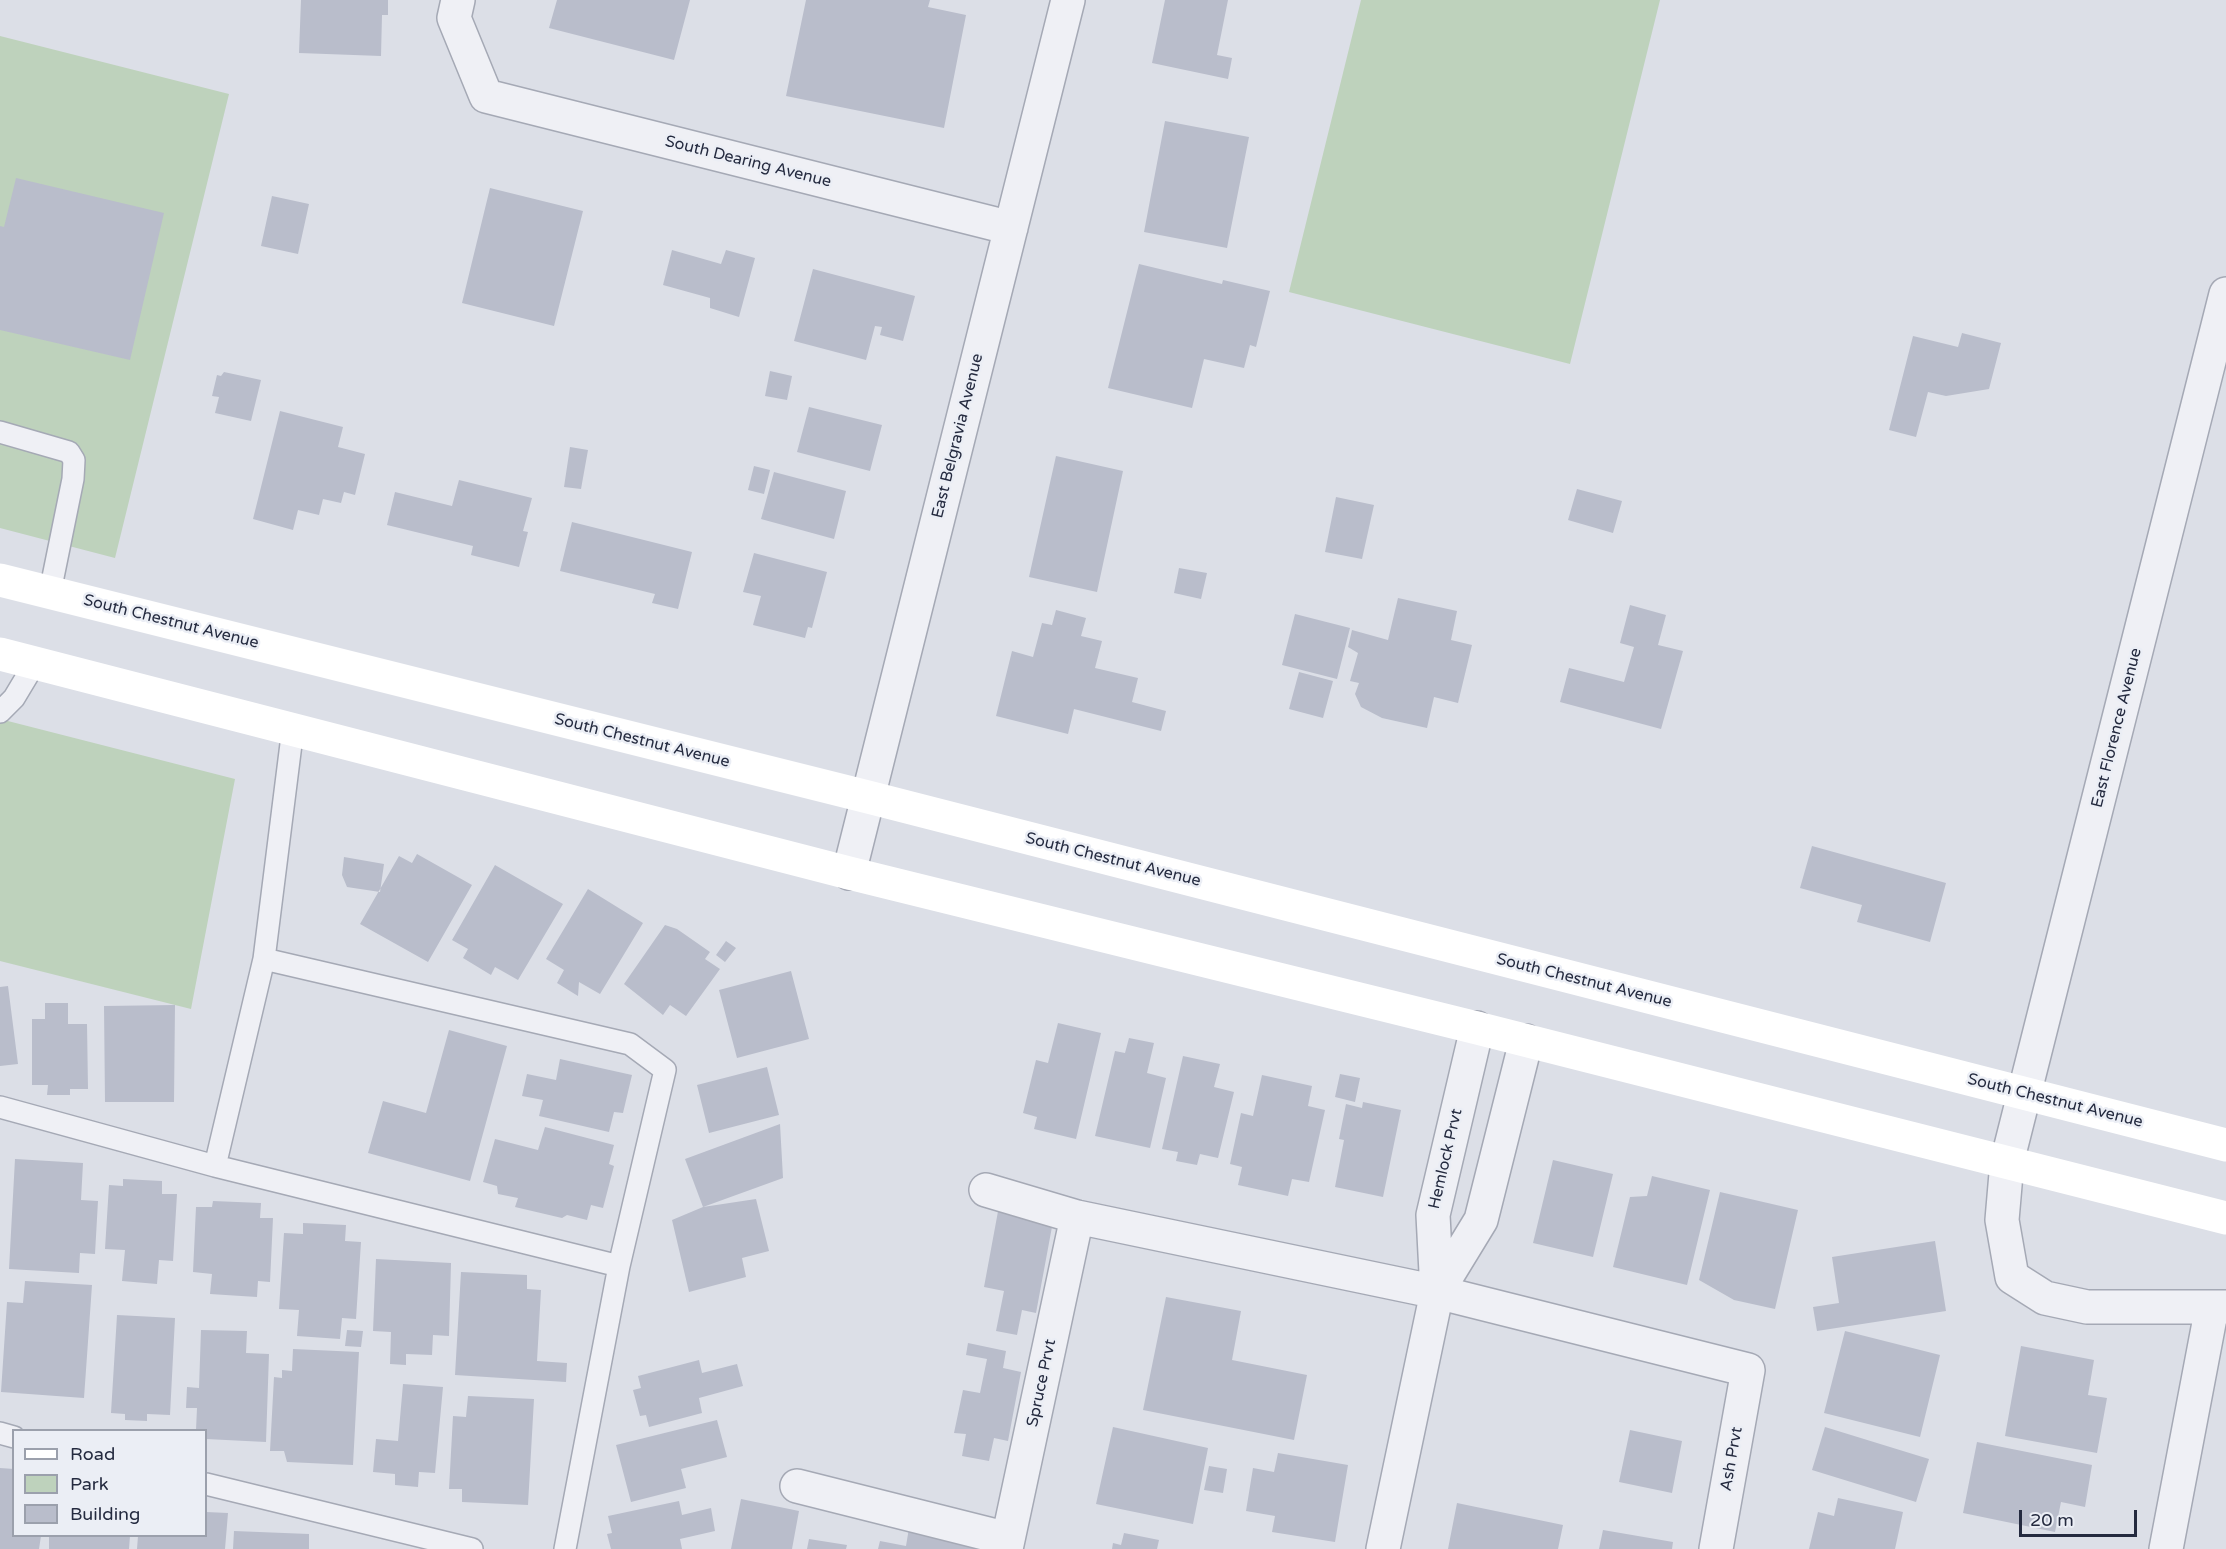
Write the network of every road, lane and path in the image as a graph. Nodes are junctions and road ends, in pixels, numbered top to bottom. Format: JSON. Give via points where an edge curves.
{"nodes":[{"id":1,"x":458,"y":0,"type":"edge"},
{"id":2,"x":1068,"y":0,"type":"edge"},
{"id":3,"x":1011,"y":228,"type":"junction"},
{"id":4,"x":2226,"y":294,"type":"edge"},
{"id":5,"x":0,"y":432,"type":"edge"},
{"id":6,"x":0,"y":580,"type":"edge"},
{"id":7,"x":50,"y":592,"type":"junction"},
{"id":8,"x":0,"y":654,"type":"edge"},
{"id":9,"x":35,"y":663,"type":"junction"},
{"id":10,"x":0,"y":712,"type":"edge"},
{"id":11,"x":293,"y":728,"type":"junction"},
{"id":12,"x":868,"y":797,"type":"junction"},
{"id":13,"x":849,"y":873,"type":"junction"},
{"id":14,"x":264,"y":958,"type":"junction"},
{"id":15,"x":1476,"y":1028,"type":"junction"},
{"id":16,"x":1526,"y":1041,"type":"junction"},
{"id":17,"x":2026,"y":1094,"type":"junction"},
{"id":18,"x":0,"y":1107,"type":"edge"},
{"id":19,"x":2226,"y":1144,"type":"edge"},
{"id":20,"x":2007,"y":1162,"type":"junction"},
{"id":21,"x":215,"y":1166,"type":"junction"},
{"id":22,"x":986,"y":1190,"type":"dead end"},
{"id":23,"x":1077,"y":1217,"type":"junction"},
{"id":24,"x":2226,"y":1218,"type":"edge"},
{"id":25,"x":619,"y":1266,"type":"junction"},
{"id":26,"x":1437,"y":1292,"type":"junction"},
{"id":27,"x":2219,"y":1307,"type":"edge"},
{"id":28,"x":207,"y":1484,"type":"edge"},
{"id":29,"x":797,"y":1486,"type":"dead end"},
{"id":30,"x":1007,"y":1544,"type":"edge"},
{"id":31,"x":472,"y":1549,"type":"edge"},
{"id":32,"x":565,"y":1549,"type":"edge"},
{"id":33,"x":1383,"y":1549,"type":"edge"},
{"id":34,"x":1716,"y":1549,"type":"edge"},
{"id":35,"x":2166,"y":1549,"type":"edge"}],
"edges":[{"from":1,"to":3,"type":"street","name":"South Dearing Avenue","via":[[454,18],[486,96]]},
{"from":2,"to":3,"type":"street","name":"East Belgravia Avenue"},
{"from":3,"to":12,"type":"street","name":"East Belgravia Avenue"},
{"from":4,"to":17,"type":"street","name":"East Florence Avenue"},
{"from":5,"to":7,"type":"lane","via":[[69,452],[74,460]]},
{"from":6,"to":7,"type":"main road","name":"South Chestnut Avenue"},
{"from":7,"to":12,"type":"main road","name":"South Chestnut Avenue"},
{"from":8,"to":9,"type":"main road"},
{"from":9,"to":10,"type":"lane","via":[[14,698]]},
{"from":9,"to":11,"type":"main road"},
{"from":11,"to":13,"type":"main road"},
{"from":11,"to":14,"type":"lane"},
{"from":12,"to":13,"type":"street","name":"East Belgravia Avenue"},
{"from":12,"to":17,"type":"main road","name":"South Chestnut Avenue"},
{"from":13,"to":15,"type":"main road"},
{"from":14,"to":21,"type":"lane"},
{"from":14,"to":25,"type":"lane","via":[[630,1044],[665,1070]]},
{"from":15,"to":16,"type":"main road"},
{"from":15,"to":26,"type":"street","name":"Hemlock Prvt","via":[[1433,1215]]},
{"from":16,"to":20,"type":"main road"},
{"from":16,"to":26,"type":"street","name":"Hemlock Prvt","via":[[1481,1220]]},
{"from":17,"to":19,"type":"main road","name":"South Chestnut Avenue"},
{"from":17,"to":20,"type":"street","name":"East Florence Avenue"},
{"from":18,"to":21,"type":"lane"},
{"from":20,"to":24,"type":"main road"},
{"from":20,"to":27,"type":"street","name":"East Florence Avenue","via":[[2002,1220],[2012,1277],[2045,1298],[2087,1307]]},
{"from":21,"to":25,"type":"lane"},
{"from":22,"to":23,"type":"street"},
{"from":23,"to":26,"type":"street"},
{"from":23,"to":30,"type":"street","name":"Spruce Prvt"},
{"from":25,"to":32,"type":"lane"},
{"from":26,"to":33,"type":"street","name":"Hemlock Prvt"},
{"from":26,"to":34,"type":"street","name":"Ash Prvt","via":[[1748,1370]]},
{"from":27,"to":35,"type":"street"},
{"from":28,"to":31,"type":"lane"},
{"from":29,"to":30,"type":"street"}]}
